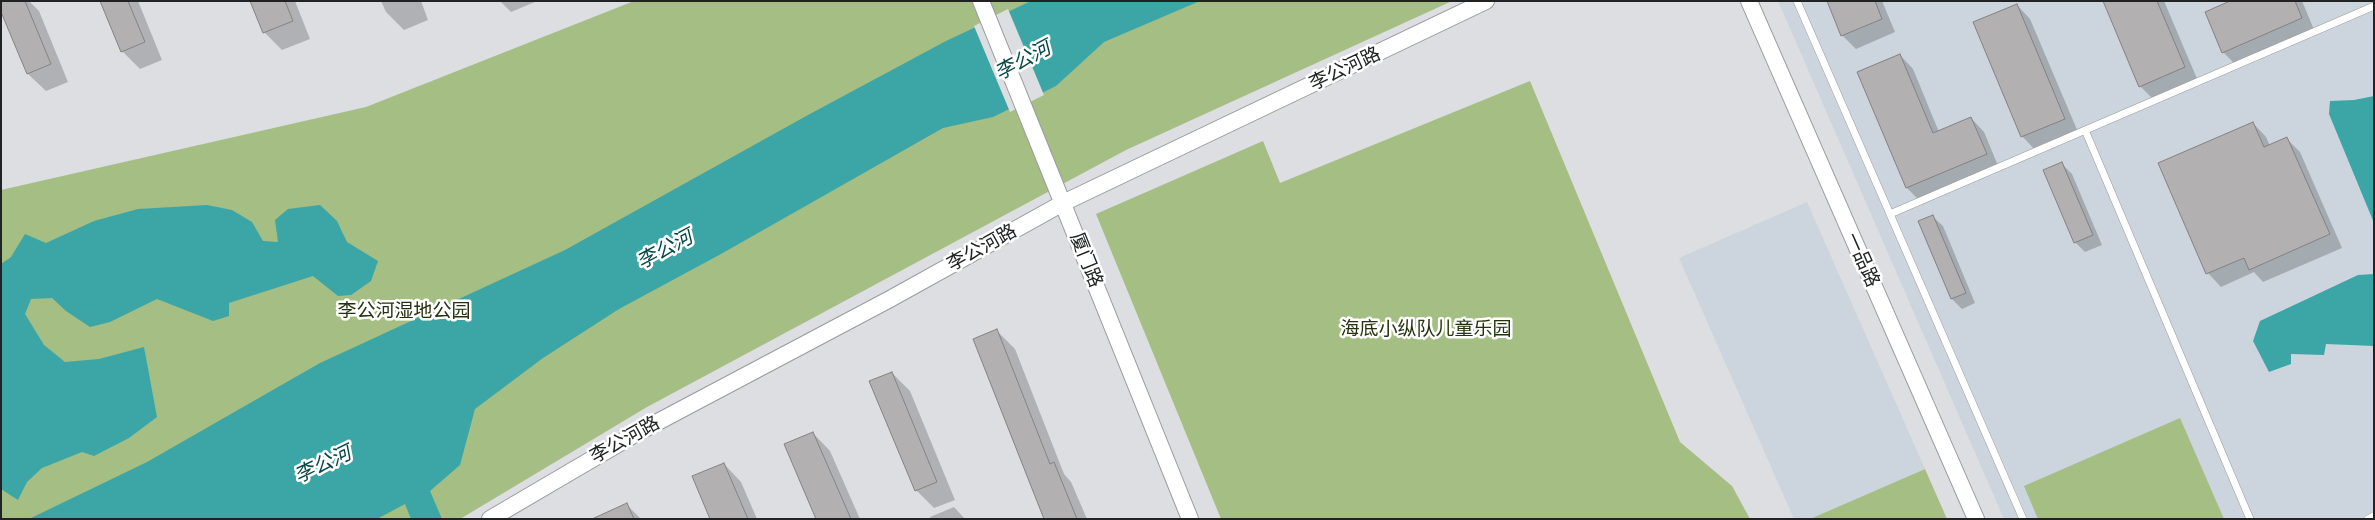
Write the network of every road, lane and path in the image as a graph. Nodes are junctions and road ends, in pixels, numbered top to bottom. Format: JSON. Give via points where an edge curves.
{"nodes":[{"id":1,"x":981,"y":1,"type":"edge"},
{"id":2,"x":1486,"y":1,"type":"edge"},
{"id":3,"x":1749,"y":1,"type":"edge"},
{"id":4,"x":1798,"y":1,"type":"edge"},
{"id":5,"x":2374,"y":6,"type":"edge"},
{"id":6,"x":2085,"y":130,"type":"junction"},
{"id":7,"x":1063,"y":203,"type":"junction"},
{"id":8,"x":1890,"y":214,"type":"junction"},
{"id":9,"x":2374,"y":516,"type":"edge"},
{"id":10,"x":490,"y":519,"type":"edge"},
{"id":11,"x":1190,"y":519,"type":"edge"},
{"id":12,"x":1976,"y":519,"type":"edge"},
{"id":13,"x":2023,"y":519,"type":"edge"},
{"id":14,"x":2250,"y":519,"type":"edge"},
{"id":15,"x":2368,"y":519,"type":"edge"}],
"edges":[{"from":1,"to":7,"type":"street","name":"厦门路"},
{"from":2,"to":7,"type":"street","name":"李公河路"},
{"from":3,"to":12,"type":"street","name":"一品路"},
{"from":4,"to":8,"type":"lane"},
{"from":5,"to":6,"type":"lane"},
{"from":6,"to":8,"type":"lane"},
{"from":6,"to":14,"type":"lane"},
{"from":7,"to":10,"type":"street","name":"李公河路","via":[[634,434]]},
{"from":7,"to":11,"type":"street","name":"厦门路"},
{"from":8,"to":13,"type":"lane"},
{"from":9,"to":15,"type":"lane"}]}
